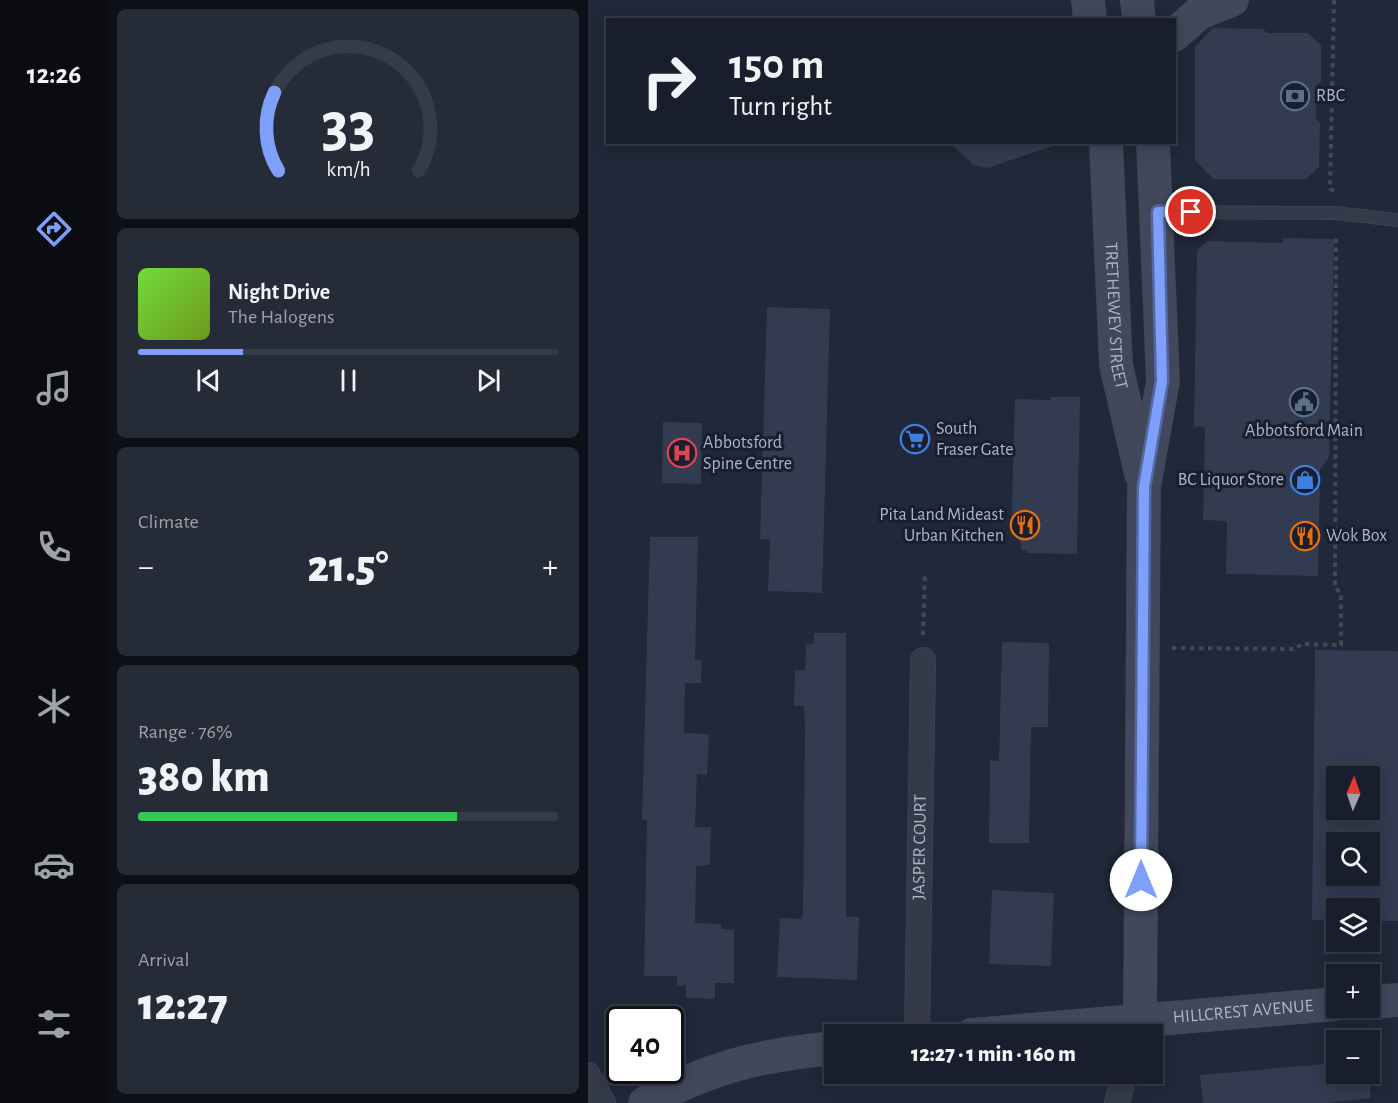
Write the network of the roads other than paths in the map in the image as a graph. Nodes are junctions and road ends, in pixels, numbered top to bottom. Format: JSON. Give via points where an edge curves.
{"nodes":[{"id":1,"x":1088,"y":0,"type":"edge"},
{"id":2,"x":1137,"y":0,"type":"edge"},
{"id":3,"x":1232,"y":0,"type":"edge"},
{"id":4,"x":1090,"y":18,"type":"edge"},
{"id":5,"x":1139,"y":18,"type":"edge"},
{"id":6,"x":1176,"y":33,"type":"edge"},
{"id":7,"x":1106,"y":144,"type":"edge"},
{"id":8,"x":1153,"y":144,"type":"edge"},
{"id":9,"x":1158,"y":212,"type":"junction"},
{"id":10,"x":1398,"y":220,"type":"edge"},
{"id":11,"x":1144,"y":487,"type":"junction"},
{"id":12,"x":923,"y":660,"type":"road end"},
{"id":13,"x":1398,"y":1000,"type":"edge"},
{"id":14,"x":1380,"y":1001,"type":"edge"},
{"id":15,"x":1326,"y":1005,"type":"edge"},
{"id":16,"x":917,"y":1024,"type":"edge"},
{"id":17,"x":1138,"y":1024,"type":"edge"},
{"id":18,"x":1163,"y":1025,"type":"edge"},
{"id":19,"x":824,"y":1049,"type":"edge"},
{"id":20,"x":588,"y":1075,"type":"edge"},
{"id":21,"x":1122,"y":1084,"type":"edge"},
{"id":22,"x":603,"y":1103,"type":"edge"},
{"id":23,"x":645,"y":1103,"type":"edge"},
{"id":24,"x":1117,"y":1103,"type":"edge"}],
"edges":[{"from":1,"to":4,"type":"street"},
{"from":2,"to":5,"type":"street"},
{"from":3,"to":6,"type":"street","via":[[1199,13]]},
{"from":7,"to":11,"type":"street","name":"TRETHEWEY STREET","via":[[1116,365]]},
{"from":8,"to":9,"type":"street","name":"TRETHEWEY STREET"},
{"from":9,"to":10,"type":"lane","via":[[1335,213]]},
{"from":9,"to":11,"type":"street","name":"TRETHEWEY STREET","via":[[1162,381]]},
{"from":11,"to":17,"type":"street","name":"TRETHEWEY STREET"},
{"from":12,"to":16,"type":"street","name":"JASPER COURT"},
{"from":13,"to":14,"type":"street"},
{"from":15,"to":18,"type":"street","name":"HILLCREST AVENUE"},
{"from":19,"to":23,"type":"street","via":[[747,1060],[680,1084]]},
{"from":20,"to":22,"type":"street"},
{"from":21,"to":24,"type":"street"}]}
